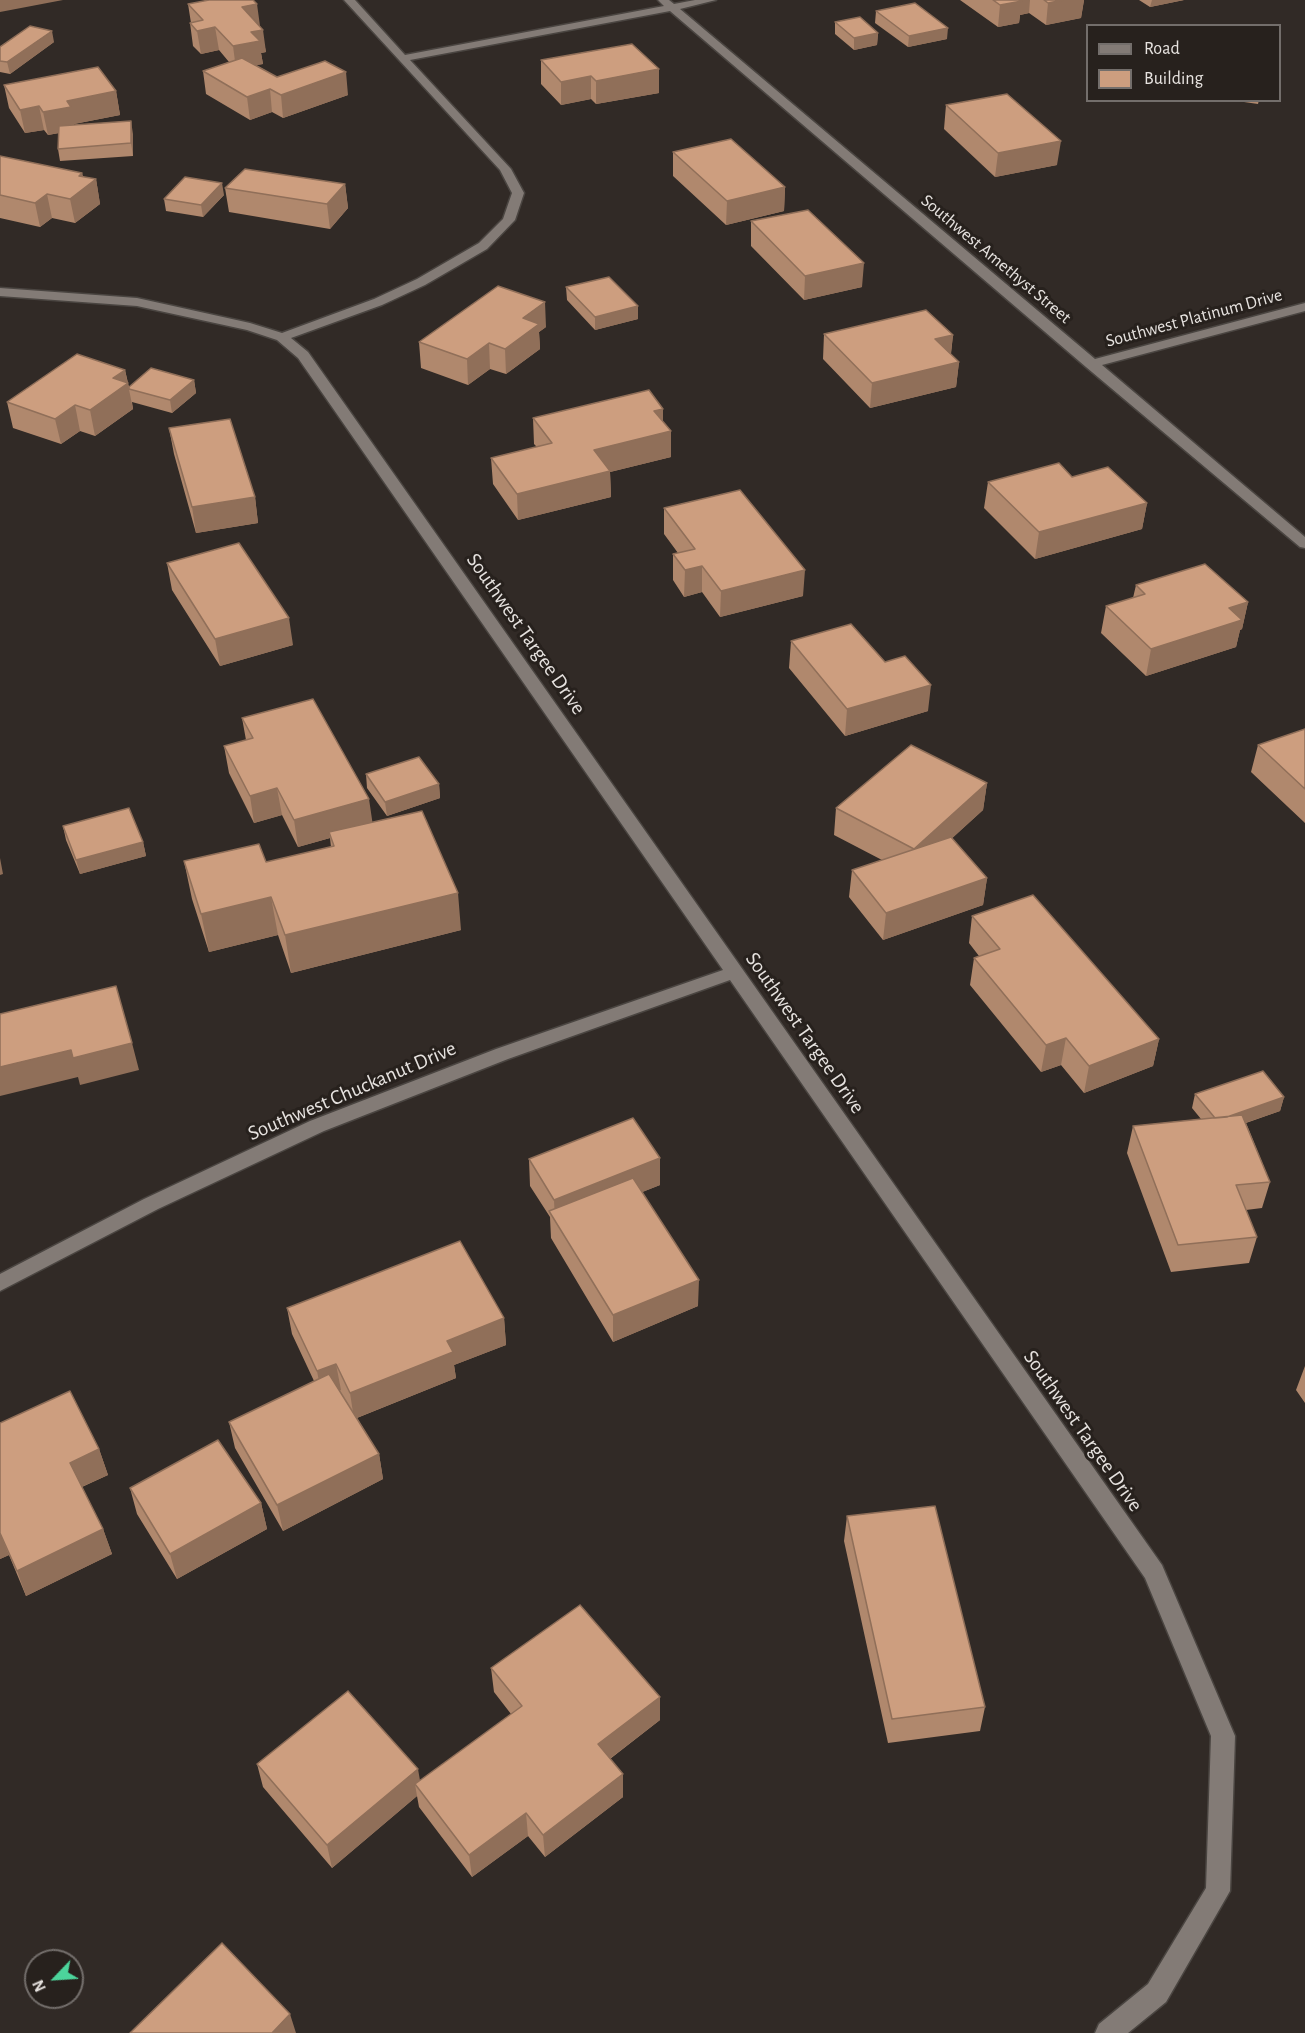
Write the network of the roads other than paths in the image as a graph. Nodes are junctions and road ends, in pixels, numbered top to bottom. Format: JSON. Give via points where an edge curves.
{"nodes":[{"id":1,"x":349,"y":0,"type":"edge"},
{"id":2,"x":711,"y":0,"type":"edge"},
{"id":3,"x":667,"y":4,"type":"edge"},
{"id":4,"x":404,"y":58,"type":"junction"},
{"id":5,"x":0,"y":292,"type":"edge"},
{"id":6,"x":1305,"y":307,"type":"edge"},
{"id":7,"x":282,"y":337,"type":"junction"},
{"id":8,"x":1091,"y":363,"type":"junction"},
{"id":9,"x":1305,"y":544,"type":"edge"},
{"id":10,"x":735,"y":972,"type":"junction"},
{"id":11,"x":0,"y":1282,"type":"edge"},
{"id":12,"x":1108,"y":2033,"type":"edge"}],
"edges":[{"from":1,"to":4,"type":"street"},
{"from":2,"to":3,"type":"street"},
{"from":3,"to":4,"type":"street"},
{"from":3,"to":8,"type":"street","name":"Southwest Amethyst Street"},
{"from":4,"to":7,"type":"street","via":[[505,169],[518,193],[509,220],[483,246],[421,282]]},
{"from":5,"to":7,"type":"street","name":"Southwest Targee Drive","via":[[137,302]]},
{"from":6,"to":8,"type":"street","name":"Southwest Platinum Drive"},
{"from":7,"to":10,"type":"street","name":"Southwest Targee Drive","via":[[303,354]]},
{"from":8,"to":9,"type":"street","name":"Southwest Amethyst Street"},
{"from":10,"to":11,"type":"street","name":"Southwest Chuckanut Drive","via":[[502,1054],[316,1126],[151,1204]]},
{"from":10,"to":12,"type":"street","name":"Southwest Targee Drive","via":[[1154,1572],[1223,1736],[1218,1891],[1157,1993]]}]}
